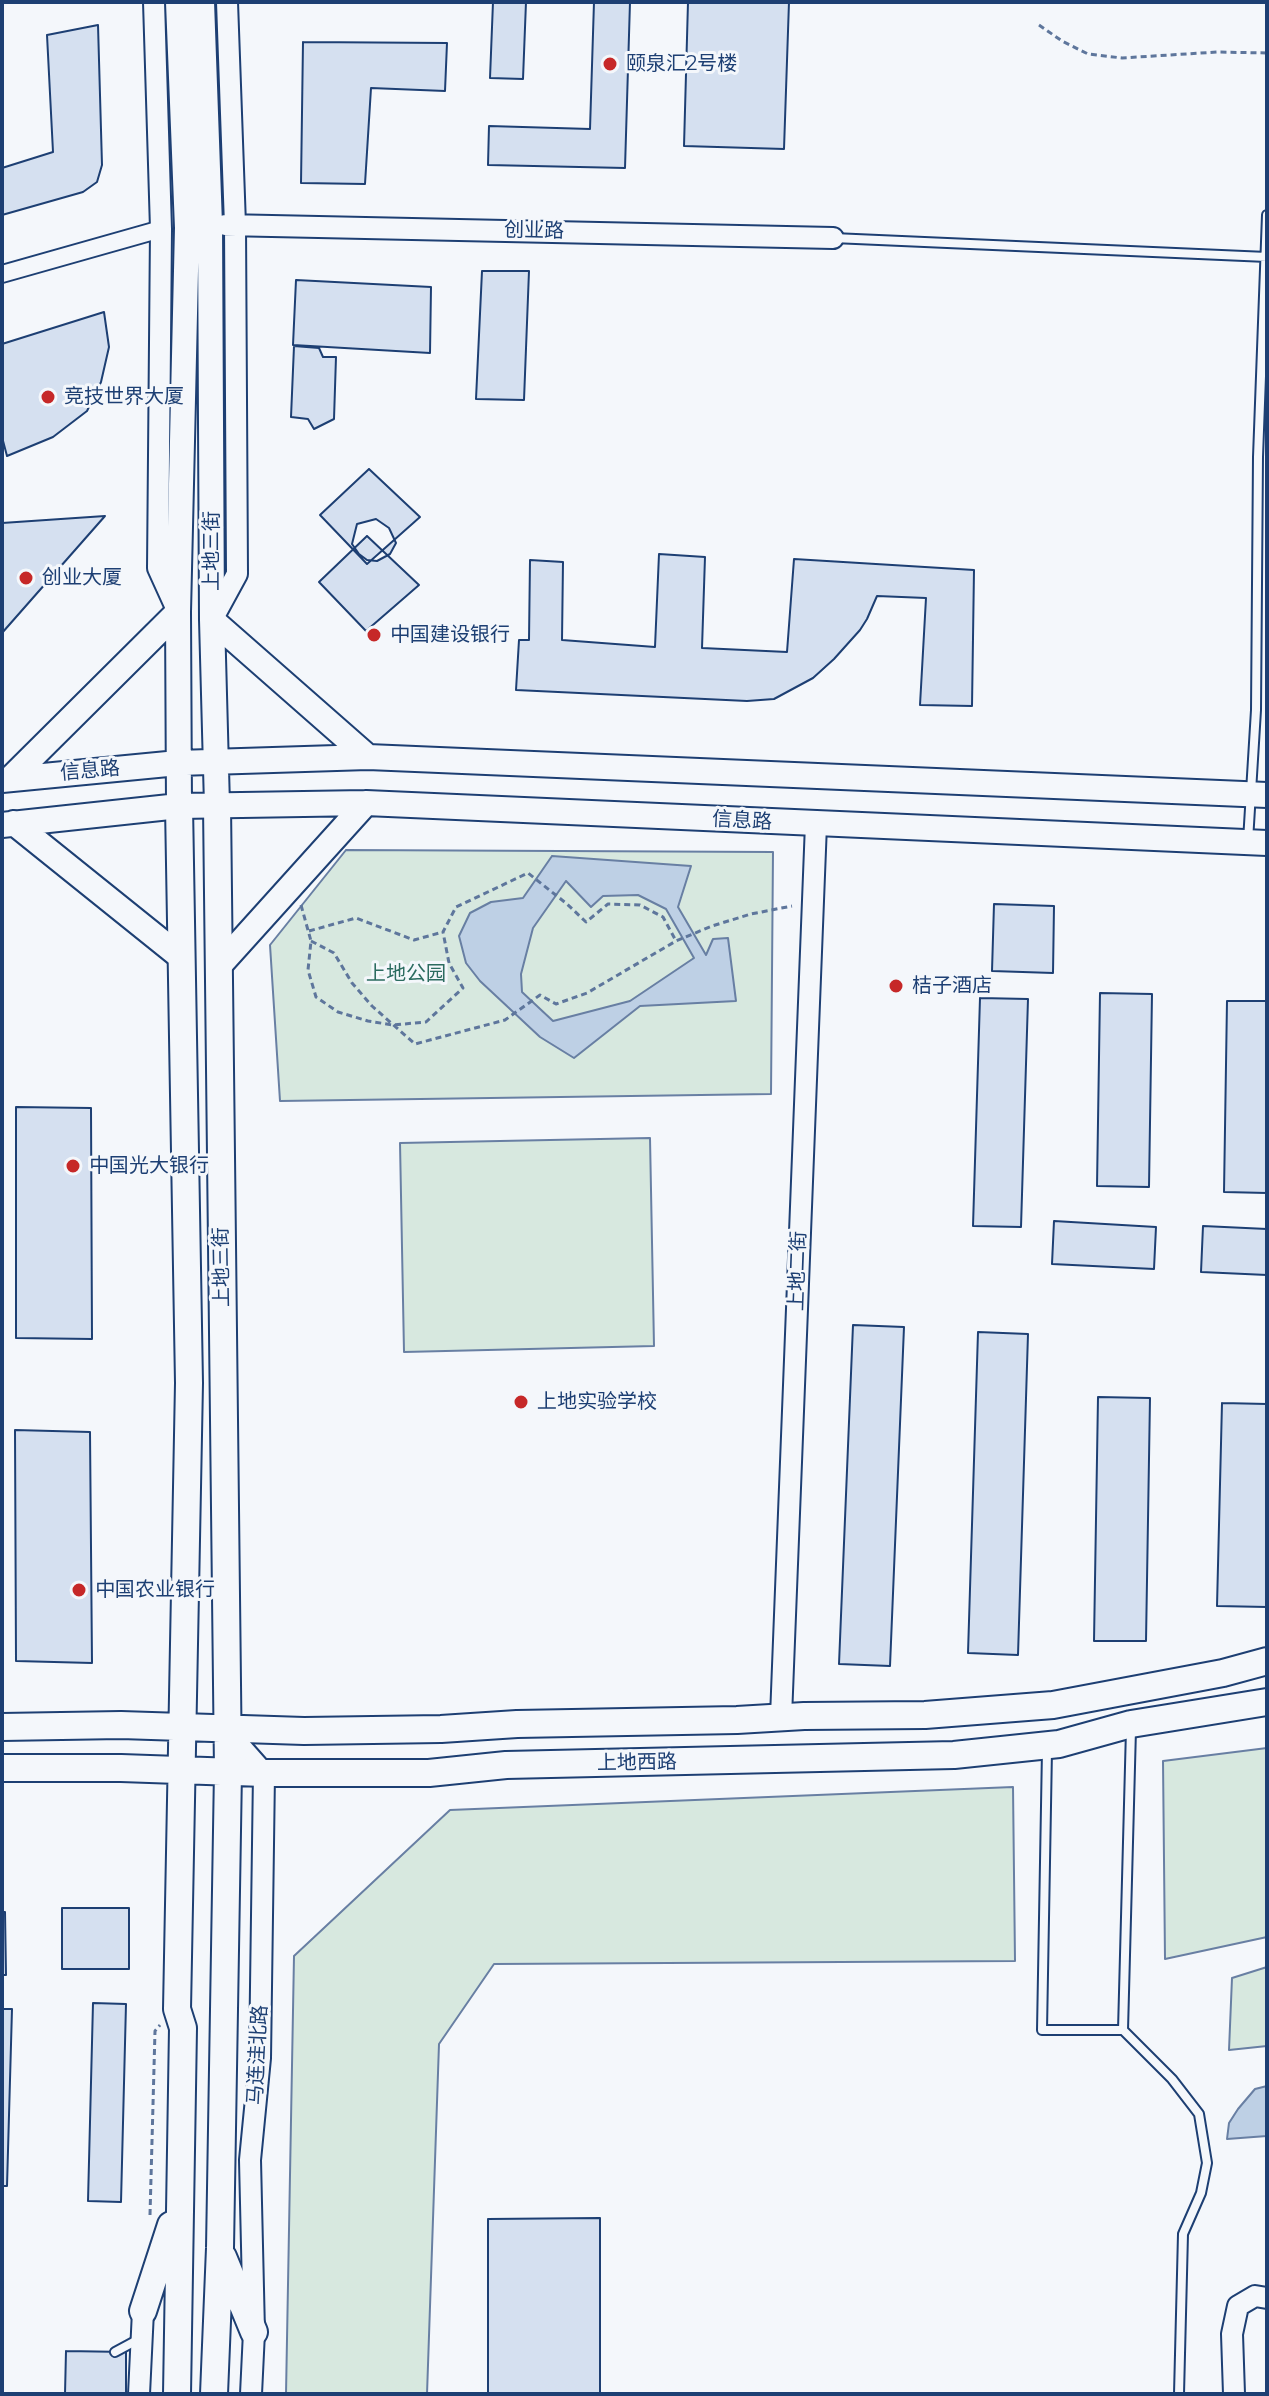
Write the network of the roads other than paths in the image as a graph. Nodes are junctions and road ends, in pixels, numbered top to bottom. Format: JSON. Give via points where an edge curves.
{"nodes":[{"id":1,"x":154,"y":2,"type":"edge"},
{"id":2,"x":178,"y":2,"type":"edge"},
{"id":3,"x":202,"y":2,"type":"edge"},
{"id":4,"x":227,"y":2,"type":"edge"},
{"id":5,"x":1267,"y":215,"type":"edge"},
{"id":6,"x":235,"y":225,"type":"junction"},
{"id":7,"x":199,"y":226,"type":"junction"},
{"id":8,"x":161,"y":229,"type":"junction"},
{"id":9,"x":833,"y":238,"type":"joint"},
{"id":10,"x":1266,"y":257,"type":"edge"},
{"id":11,"x":2,"y":274,"type":"edge"},
{"id":12,"x":178,"y":612,"type":"junction"},
{"id":13,"x":212,"y":620,"type":"junction"},
{"id":14,"x":368,"y":757,"type":"junction"},
{"id":15,"x":215,"y":762,"type":"junction"},
{"id":16,"x":178,"y":763,"type":"junction"},
{"id":17,"x":6,"y":780,"type":"edge"},
{"id":18,"x":1259,"y":794,"type":"edge"},
{"id":19,"x":366,"y":803,"type":"junction"},
{"id":20,"x":217,"y":805,"type":"junction"},
{"id":21,"x":179,"y":806,"type":"junction"},
{"id":22,"x":8,"y":824,"type":"edge"},
{"id":23,"x":816,"y":824,"type":"junction"},
{"id":24,"x":1257,"y":843,"type":"edge"},
{"id":25,"x":182,"y":958,"type":"junction"},
{"id":26,"x":218,"y":967,"type":"junction"},
{"id":27,"x":1267,"y":1661,"type":"edge"},
{"id":28,"x":1267,"y":1702,"type":"edge"},
{"id":29,"x":781,"y":1717,"type":"junction"},
{"id":30,"x":1131,"y":1724,"type":"junction"},
{"id":31,"x":2,"y":1727,"type":"edge"},
{"id":32,"x":182,"y":1729,"type":"junction"},
{"id":33,"x":226,"y":1730,"type":"junction"},
{"id":34,"x":1047,"y":1745,"type":"junction"},
{"id":35,"x":2,"y":1768,"type":"edge"},
{"id":36,"x":181,"y":1769,"type":"junction"},
{"id":37,"x":228,"y":1771,"type":"junction"},
{"id":38,"x":264,"y":1773,"type":"junction"},
{"id":39,"x":1123,"y":2030,"type":"junction"},
{"id":40,"x":179,"y":2203,"type":"junction"},
{"id":41,"x":220,"y":2248,"type":"junction"},
{"id":42,"x":1261,"y":2297,"type":"edge"},
{"id":43,"x":143,"y":2311,"type":"joint"},
{"id":44,"x":254,"y":2332,"type":"junction"},
{"id":45,"x":142,"y":2338,"type":"junction"},
{"id":46,"x":115,"y":2352,"type":"dead end"},
{"id":47,"x":139,"y":2394,"type":"edge"},
{"id":48,"x":177,"y":2394,"type":"edge"},
{"id":49,"x":214,"y":2394,"type":"edge"},
{"id":50,"x":251,"y":2394,"type":"edge"},
{"id":51,"x":1179,"y":2394,"type":"edge"},
{"id":52,"x":1234,"y":2394,"type":"edge"}],
"edges":[{"from":1,"to":8,"type":"street","name":"上地三街"},
{"from":2,"to":7,"type":"main road","name":"上地三街"},
{"from":3,"to":7,"type":"main road","name":"上地三街"},
{"from":4,"to":6,"type":"street","name":"上地三街"},
{"from":5,"to":10,"type":"lane"},
{"from":6,"to":7,"type":"street","name":"创业路"},
{"from":6,"to":9,"type":"street","name":"创业路"},
{"from":6,"to":13,"type":"street","name":"上地三街","via":[[237,574]]},
{"from":7,"to":8,"type":"street","name":"创业路"},
{"from":7,"to":12,"type":"main road","name":"上地三街"},
{"from":7,"to":13,"type":"main road","name":"上地三街"},
{"from":8,"to":11,"type":"street"},
{"from":8,"to":12,"type":"street","name":"上地三街","via":[[158,568]]},
{"from":9,"to":10,"type":"lane"},
{"from":10,"to":18,"type":"lane","via":[[1258,457]]},
{"from":12,"to":16,"type":"main road","name":"上地三街"},
{"from":12,"to":17,"type":"main road"},
{"from":13,"to":14,"type":"main road"},
{"from":13,"to":15,"type":"main road"},
{"from":14,"to":15,"type":"main road","name":"信息路"},
{"from":14,"to":18,"type":"main road"},
{"from":15,"to":16,"type":"main road","name":"信息路"},
{"from":15,"to":20,"type":"main road"},
{"from":16,"to":17,"type":"main road","name":"信息路"},
{"from":16,"to":21,"type":"main road","name":"上地三街"},
{"from":18,"to":24,"type":"lane"},
{"from":19,"to":20,"type":"main road","name":"信息路"},
{"from":19,"to":23,"type":"main road","name":"信息路"},
{"from":19,"to":26,"type":"main road"},
{"from":20,"to":21,"type":"main road","name":"信息路"},
{"from":20,"to":26,"type":"main road","name":"上地三街"},
{"from":21,"to":22,"type":"main road","name":"信息路"},
{"from":21,"to":25,"type":"main road","name":"上地三街"},
{"from":22,"to":25,"type":"main road"},
{"from":23,"to":24,"type":"main road","name":"信息路"},
{"from":23,"to":29,"type":"street","name":"上地二街"},
{"from":25,"to":32,"type":"main road","name":"上地三街","via":[[189,1383]]},
{"from":26,"to":33,"type":"main road","name":"上地三街"},
{"from":27,"to":29,"type":"main road","name":"上地西路","via":[[1053,1705],[925,1715]]},
{"from":28,"to":30,"type":"main road","name":"上地西路"},
{"from":29,"to":33,"type":"main road","name":"上地西路","via":[[441,1729]]},
{"from":30,"to":34,"type":"main road","name":"上地西路"},
{"from":30,"to":39,"type":"lane"},
{"from":31,"to":32,"type":"main road","name":"上地西路"},
{"from":32,"to":33,"type":"main road","name":"上地西路"},
{"from":32,"to":36,"type":"main road","name":"上地三街"},
{"from":33,"to":37,"type":"main road","name":"上地三街"},
{"from":33,"to":38,"type":"street"},
{"from":34,"to":38,"type":"main road","name":"上地西路","via":[[954,1755],[506,1765],[429,1773]]},
{"from":34,"to":39,"type":"lane","via":[[1042,2030]]},
{"from":35,"to":36,"type":"main road","name":"上地西路"},
{"from":36,"to":37,"type":"main road","name":"上地西路"},
{"from":36,"to":40,"type":"main road"},
{"from":37,"to":38,"type":"main road","name":"上地西路"},
{"from":37,"to":41,"type":"main road","name":"马连洼北路"},
{"from":38,"to":44,"type":"street","name":"马连洼北路","via":[[260,2058],[250,2160]]},
{"from":39,"to":51,"type":"lane","via":[[1199,2114],[1207,2163],[1183,2234]]},
{"from":40,"to":43,"type":"main road"},
{"from":40,"to":48,"type":"main road"},
{"from":41,"to":44,"type":"main road"},
{"from":41,"to":49,"type":"main road","name":"马连洼北路"},
{"from":42,"to":52,"type":"street","via":[[1238,2306],[1232,2334]]},
{"from":43,"to":45,"type":"street"},
{"from":44,"to":50,"type":"street","name":"马连洼北路"},
{"from":45,"to":46,"type":"lane"},
{"from":45,"to":47,"type":"street"}]}
